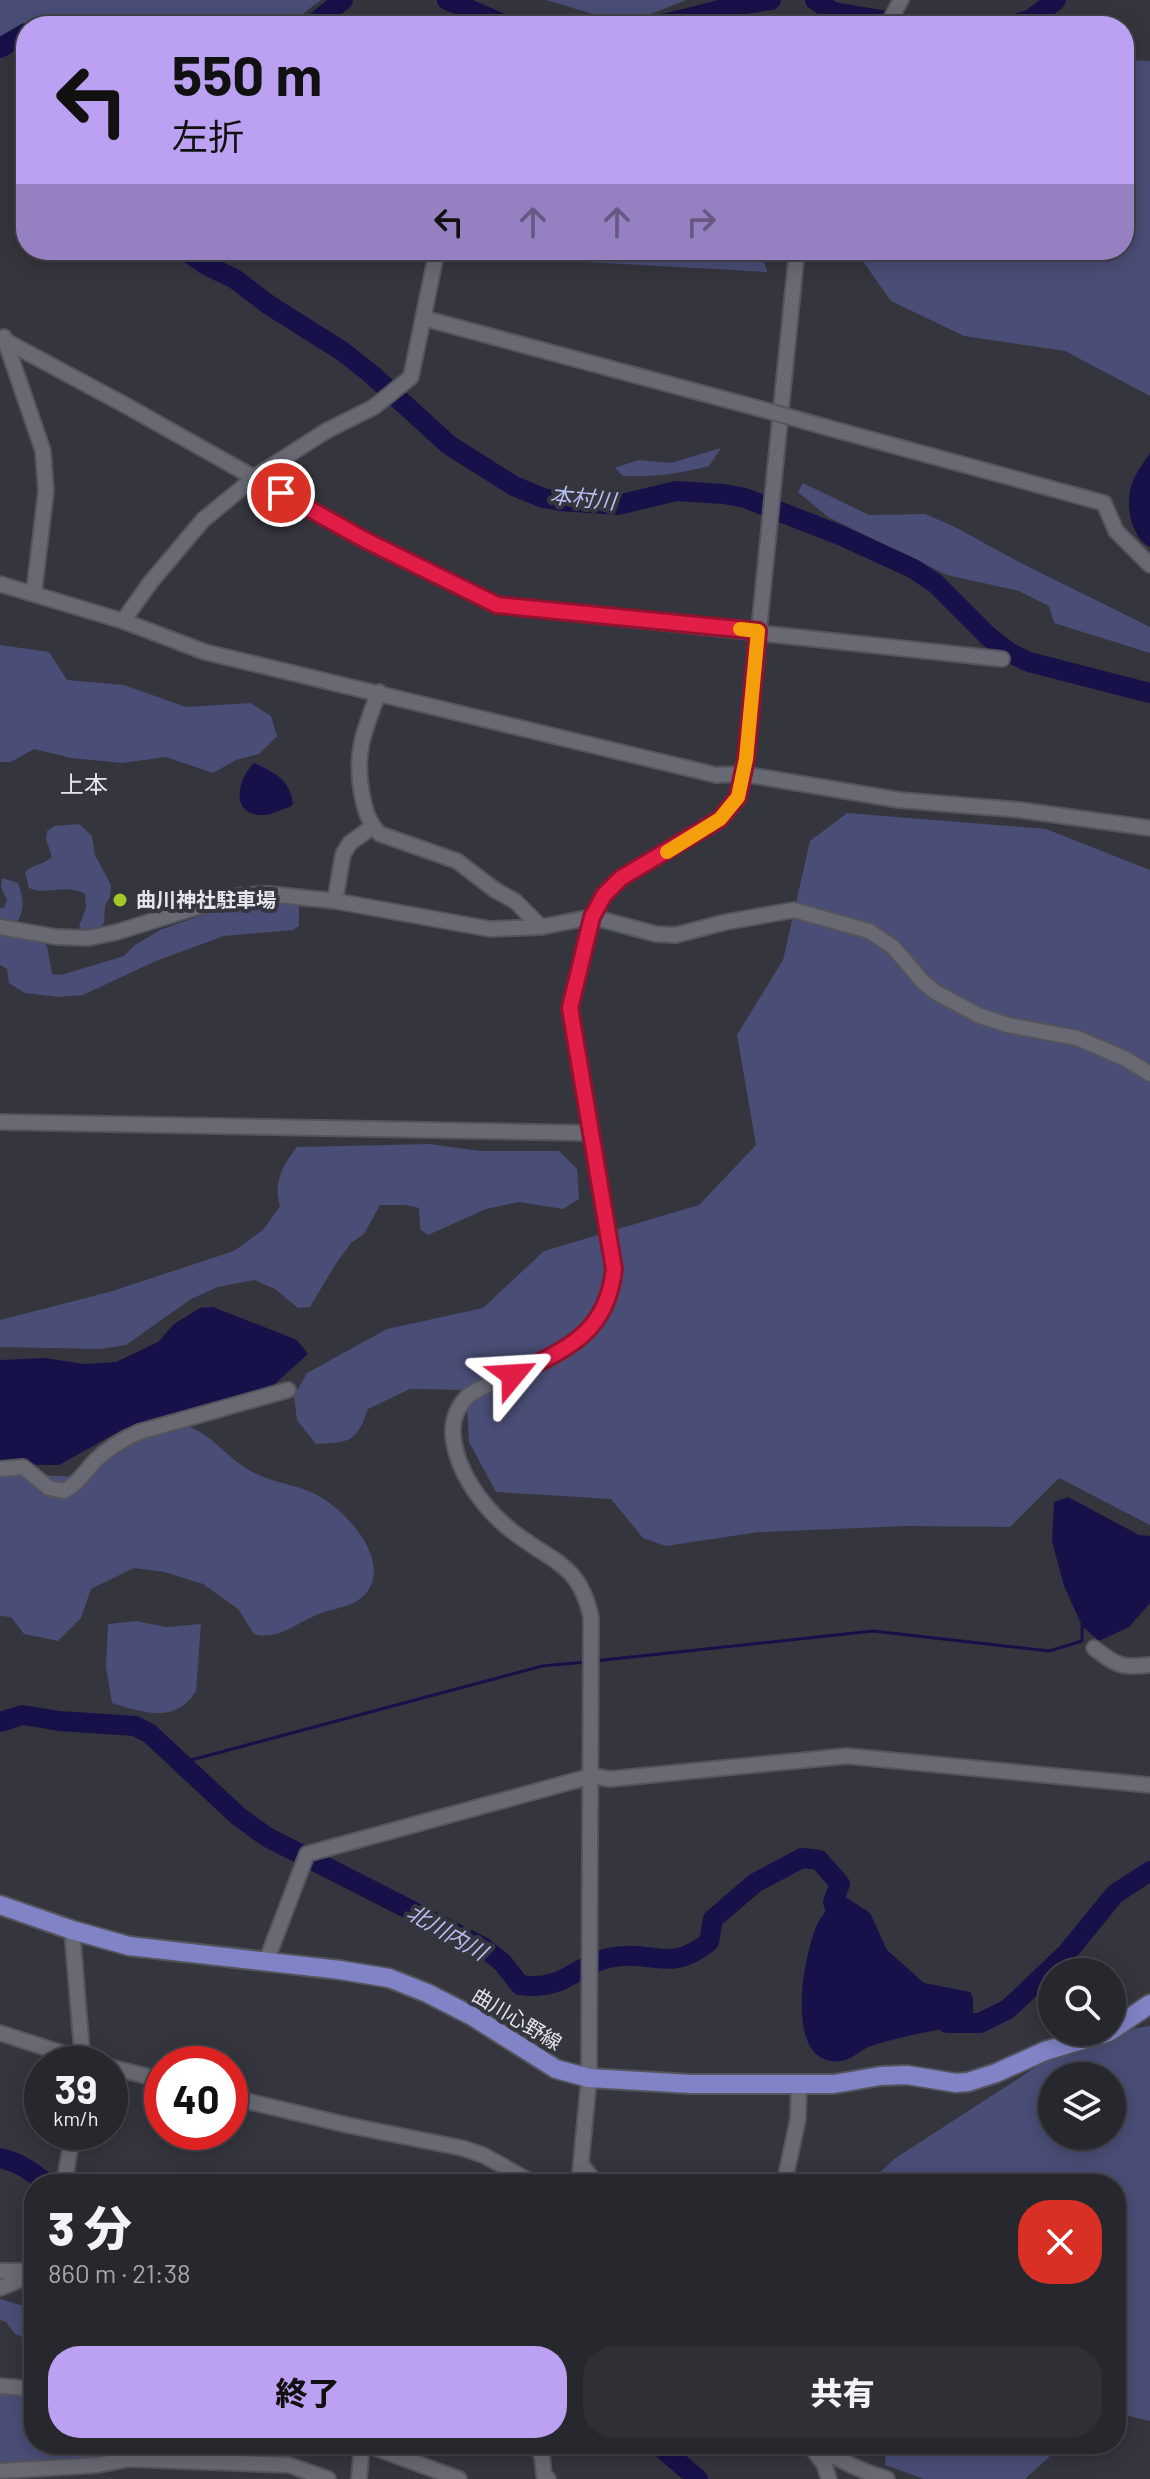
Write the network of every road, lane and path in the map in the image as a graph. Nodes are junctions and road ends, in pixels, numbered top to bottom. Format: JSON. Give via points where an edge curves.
{"nodes":[{"id":1,"x":435,"y":260,"type":"edge"},
{"id":2,"x":796,"y":260,"type":"edge"},
{"id":3,"x":423,"y":318,"type":"junction"},
{"id":4,"x":2,"y":336,"type":"edge"},
{"id":5,"x":254,"y":477,"type":"junction"},
{"id":6,"x":1150,"y":565,"type":"edge"},
{"id":7,"x":0,"y":584,"type":"edge"},
{"id":8,"x":34,"y":592,"type":"junction"},
{"id":9,"x":123,"y":621,"type":"junction"},
{"id":10,"x":758,"y":631,"type":"junction"},
{"id":11,"x":1002,"y":659,"type":"dead end"},
{"id":12,"x":379,"y":692,"type":"junction"},
{"id":13,"x":743,"y":774,"type":"junction"},
{"id":14,"x":372,"y":827,"type":"junction"},
{"id":15,"x":1150,"y":828,"type":"edge"},
{"id":16,"x":335,"y":901,"type":"junction"},
{"id":17,"x":592,"y":917,"type":"junction"},
{"id":18,"x":0,"y":927,"type":"edge"},
{"id":19,"x":541,"y":927,"type":"junction"},
{"id":20,"x":1150,"y":1074,"type":"edge"},
{"id":21,"x":0,"y":1122,"type":"edge"},
{"id":22,"x":591,"y":1133,"type":"junction"},
{"id":23,"x":288,"y":1390,"type":"dead end"},
{"id":24,"x":0,"y":1469,"type":"edge"},
{"id":25,"x":1094,"y":1648,"type":"dead end"},
{"id":26,"x":1150,"y":1665,"type":"edge"},
{"id":27,"x":592,"y":1776,"type":"junction"},
{"id":28,"x":1150,"y":1785,"type":"edge"},
{"id":29,"x":0,"y":1905,"type":"edge"},
{"id":30,"x":72,"y":1930,"type":"junction"},
{"id":31,"x":266,"y":1962,"type":"junction"},
{"id":32,"x":1150,"y":2004,"type":"edge"},
{"id":33,"x":1126,"y":2021,"type":"edge"},
{"id":34,"x":0,"y":2033,"type":"edge"},
{"id":35,"x":38,"y":2046,"type":"edge"},
{"id":36,"x":85,"y":2046,"type":"edge"},
{"id":37,"x":1062,"y":2046,"type":"edge"},
{"id":38,"x":589,"y":2078,"type":"junction"},
{"id":39,"x":799,"y":2083,"type":"junction"},
{"id":40,"x":248,"y":2101,"type":"edge"},
{"id":41,"x":70,"y":2150,"type":"edge"},
{"id":42,"x":581,"y":2164,"type":"junction"},
{"id":43,"x":66,"y":2174,"type":"edge"},
{"id":44,"x":517,"y":2174,"type":"edge"},
{"id":45,"x":580,"y":2174,"type":"edge"},
{"id":46,"x":589,"y":2174,"type":"edge"},
{"id":47,"x":786,"y":2174,"type":"edge"},
{"id":48,"x":0,"y":2271,"type":"edge"},
{"id":49,"x":24,"y":2272,"type":"edge"},
{"id":50,"x":24,"y":2277,"type":"edge"},
{"id":51,"x":0,"y":2288,"type":"edge"},
{"id":52,"x":0,"y":2386,"type":"edge"},
{"id":53,"x":24,"y":2388,"type":"edge"},
{"id":54,"x":363,"y":2454,"type":"edge"},
{"id":55,"x":391,"y":2454,"type":"edge"},
{"id":56,"x":541,"y":2454,"type":"edge"},
{"id":57,"x":547,"y":2454,"type":"edge"},
{"id":58,"x":818,"y":2454,"type":"edge"},
{"id":59,"x":830,"y":2454,"type":"edge"},
{"id":60,"x":0,"y":2471,"type":"edge"},
{"id":61,"x":545,"y":2478,"type":"edge"},
{"id":62,"x":328,"y":2479,"type":"edge"},
{"id":63,"x":359,"y":2479,"type":"edge"},
{"id":64,"x":459,"y":2479,"type":"edge"},
{"id":65,"x":829,"y":2479,"type":"edge"},
{"id":66,"x":887,"y":2479,"type":"edge"}],
"edges":[{"from":1,"to":3,"type":"street"},
{"from":2,"to":10,"type":"street"},
{"from":3,"to":5,"type":"street","via":[[411,377],[374,407]]},
{"from":3,"to":6,"type":"street","bridge":true,"via":[[1104,503],[1116,531]]},
{"from":4,"to":5,"type":"street"},
{"from":4,"to":8,"type":"street","via":[[43,451],[46,491]]},
{"from":5,"to":9,"type":"street","via":[[203,520]]},
{"from":5,"to":10,"type":"street","via":[[365,540],[497,605]]},
{"from":7,"to":8,"type":"street"},
{"from":8,"to":9,"type":"street"},
{"from":9,"to":12,"type":"street","via":[[205,652]]},
{"from":10,"to":11,"type":"street"},
{"from":10,"to":13,"type":"street"},
{"from":12,"to":13,"type":"street","via":[[636,758],[716,775]]},
{"from":12,"to":14,"type":"street","via":[[357,770]]},
{"from":13,"to":15,"type":"street","via":[[899,800]]},
{"from":13,"to":17,"type":"street","via":[[738,797],[720,819],[621,878]]},
{"from":14,"to":16,"type":"street","via":[[343,854]]},
{"from":14,"to":19,"type":"street","via":[[457,861],[515,901]]},
{"from":16,"to":18,"type":"street","via":[[243,895],[88,938]]},
{"from":16,"to":19,"type":"street","via":[[490,929]]},
{"from":17,"to":19,"type":"street"},
{"from":17,"to":20,"type":"street","via":[[676,935],[794,910],[845,922],[893,947],[923,982],[960,1007],[1008,1025],[1077,1038]]},
{"from":17,"to":22,"type":"street","via":[[570,1008]]},
{"from":21,"to":22,"type":"street"},
{"from":22,"to":27,"type":"street","via":[[614,1269],[605,1308],[583,1337],[468,1396],[452,1427],[461,1466],[488,1509],[563,1564],[586,1595],[591,1617]]},
{"from":23,"to":24,"type":"street","via":[[139,1432],[98,1458],[64,1491],[49,1488],[23,1467]]},
{"from":25,"to":26,"type":"street","via":[[1116,1665]]},
{"from":27,"to":28,"type":"street","via":[[610,1779],[847,1756]]},
{"from":27,"to":31,"type":"street","via":[[307,1854]]},
{"from":27,"to":38,"type":"street"},
{"from":29,"to":30,"type":"main road","name":"曲川心野線"},
{"from":30,"to":31,"type":"main road","name":"曲川心野線","via":[[129,1946]]},
{"from":30,"to":36,"type":"street"},
{"from":31,"to":38,"type":"main road","name":"曲川心野線","via":[[389,1978],[472,2016],[556,2069]]},
{"from":32,"to":33,"type":"main road","name":"曲川心野線"},
{"from":34,"to":35,"type":"street"},
{"from":37,"to":39,"type":"main road","name":"曲川心野線","via":[[968,2082],[907,2075]]},
{"from":38,"to":39,"type":"main road","name":"曲川心野線"},
{"from":38,"to":42,"type":"street"},
{"from":39,"to":47,"type":"street","via":[[798,2119]]},
{"from":40,"to":44,"type":"street","via":[[462,2148]]},
{"from":41,"to":43,"type":"street"},
{"from":42,"to":45,"type":"street"},
{"from":42,"to":46,"type":"street"},
{"from":48,"to":49,"type":"street"},
{"from":50,"to":51,"type":"street"},
{"from":52,"to":53,"type":"street"},
{"from":54,"to":63,"type":"street"},
{"from":55,"to":64,"type":"street"},
{"from":56,"to":61,"type":"street"},
{"from":57,"to":61,"type":"street"},
{"from":58,"to":65,"type":"street"},
{"from":59,"to":66,"type":"street"},
{"from":60,"to":62,"type":"street","via":[[129,2459],[289,2465]]}]}
